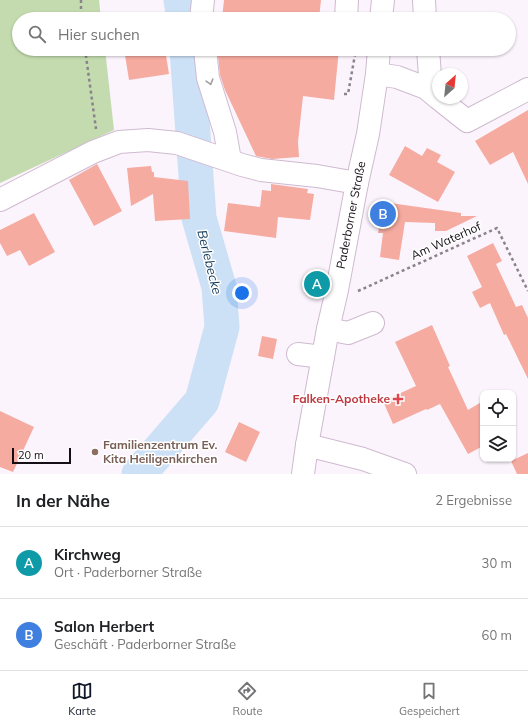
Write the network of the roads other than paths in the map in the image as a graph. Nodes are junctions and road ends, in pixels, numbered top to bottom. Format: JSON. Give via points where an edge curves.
{"nodes":[{"id":1,"x":203,"y":0,"type":"edge"},
{"id":2,"x":347,"y":0,"type":"edge"},
{"id":3,"x":383,"y":0,"type":"edge"},
{"id":4,"x":424,"y":0,"type":"edge"},
{"id":5,"x":202,"y":12,"type":"edge"},
{"id":6,"x":346,"y":12,"type":"edge"},
{"id":7,"x":382,"y":12,"type":"edge"},
{"id":8,"x":425,"y":12,"type":"edge"},
{"id":9,"x":206,"y":56,"type":"edge"},
{"id":10,"x":378,"y":56,"type":"edge"},
{"id":11,"x":429,"y":56,"type":"edge"},
{"id":12,"x":377,"y":74,"type":"junction"},
{"id":13,"x":432,"y":86,"type":"edge"},
{"id":14,"x":528,"y":89,"type":"edge"},
{"id":15,"x":432,"y":94,"type":"edge"},
{"id":16,"x":445,"y":104,"type":"edge"},
{"id":17,"x":224,"y":158,"type":"junction"},
{"id":18,"x":357,"y":183,"type":"junction"},
{"id":19,"x":0,"y":200,"type":"edge"},
{"id":20,"x":373,"y":323,"type":"dead end"},
{"id":21,"x":328,"y":329,"type":"junction"},
{"id":22,"x":298,"y":354,"type":"dead end"},
{"id":23,"x":323,"y":357,"type":"junction"},
{"id":24,"x":307,"y":445,"type":"junction"},
{"id":25,"x":303,"y":474,"type":"edge"},
{"id":26,"x":405,"y":474,"type":"edge"}],
"edges":[{"from":1,"to":5,"type":"street"},
{"from":2,"to":6,"type":"street"},
{"from":3,"to":7,"type":"street"},
{"from":4,"to":8,"type":"street"},
{"from":9,"to":17,"type":"street","one_way":true,"via":[[208,78],[225,132]]},
{"from":10,"to":12,"type":"street","name":"Paderborner Straße"},
{"from":11,"to":13,"type":"street"},
{"from":12,"to":15,"type":"street","via":[[397,77]]},
{"from":12,"to":18,"type":"street","name":"Paderborner Straße"},
{"from":14,"to":16,"type":"street","via":[[467,121]]},
{"from":17,"to":18,"type":"street","via":[[260,170]]},
{"from":17,"to":19,"type":"street","via":[[177,143],[148,140],[119,142],[99,149]]},
{"from":18,"to":21,"type":"street","name":"Paderborner Straße"},
{"from":20,"to":21,"type":"street","via":[[348,333]]},
{"from":21,"to":23,"type":"street","name":"Paderborner Straße"},
{"from":22,"to":23,"type":"street"},
{"from":23,"to":24,"type":"street","name":"Paderborner Straße"},
{"from":24,"to":25,"type":"street","name":"Paderborner Straße"},
{"from":24,"to":26,"type":"street","via":[[363,459]]}]}
